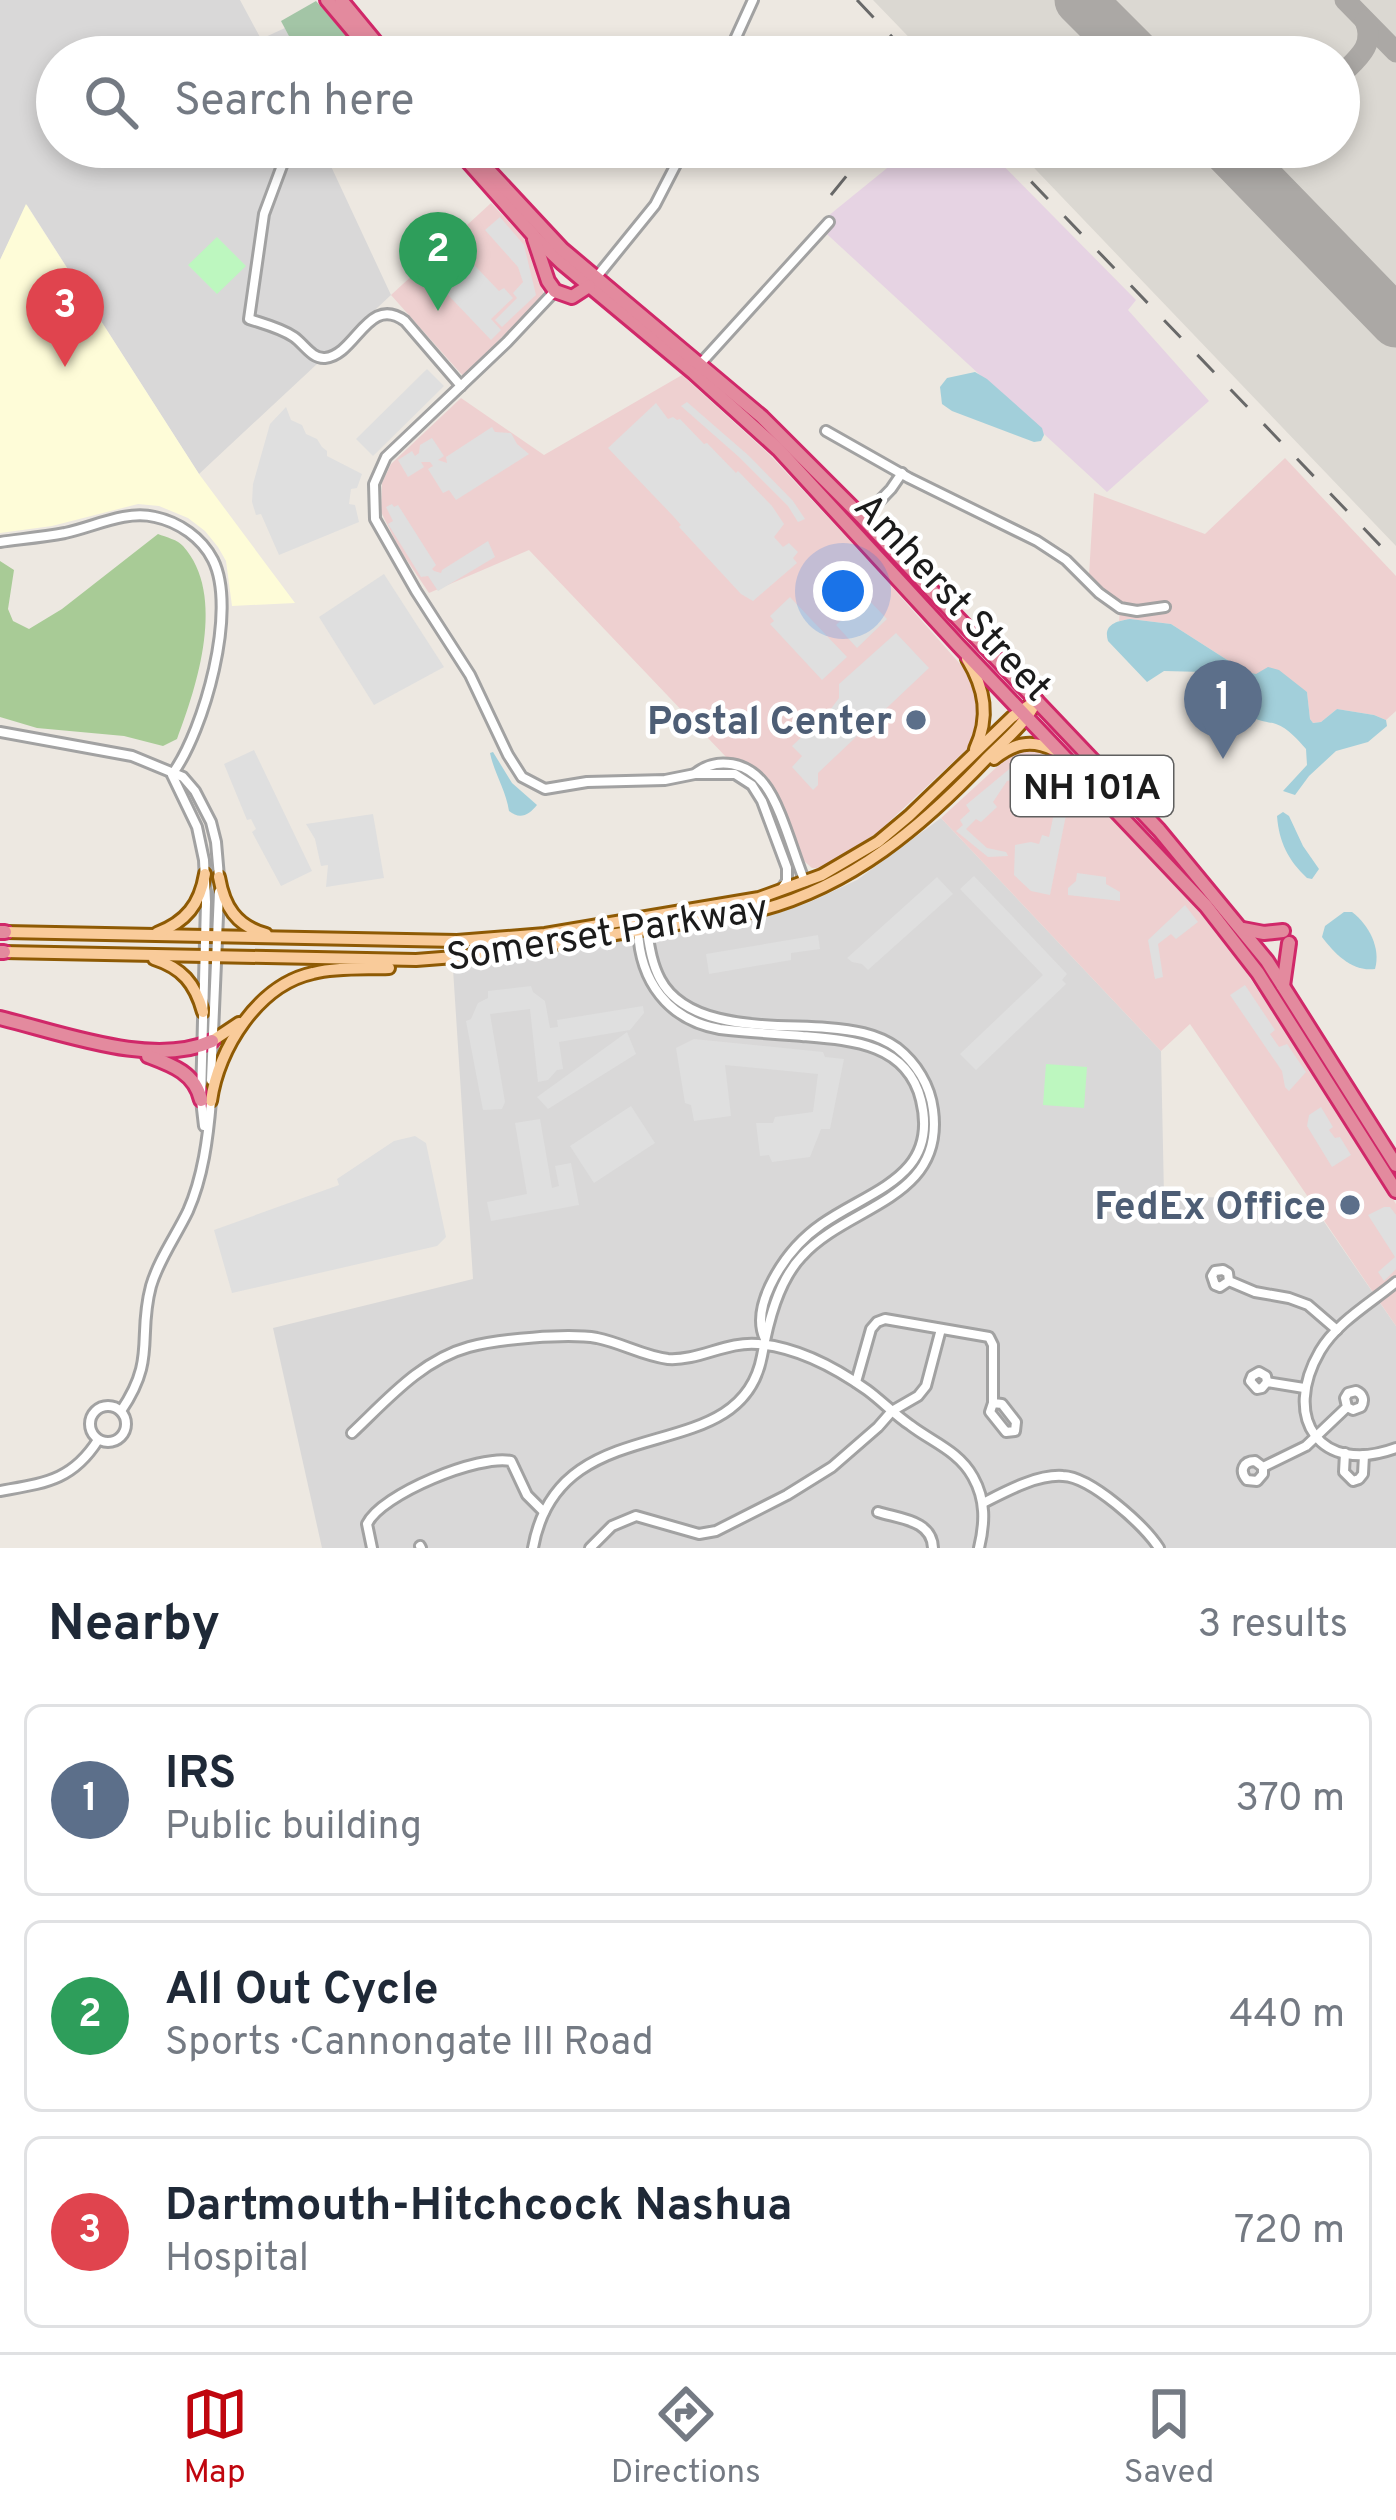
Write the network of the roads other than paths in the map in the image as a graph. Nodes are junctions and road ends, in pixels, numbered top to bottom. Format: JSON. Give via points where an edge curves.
{"nodes":[{"id":1,"x":327,"y":0,"type":"edge"},
{"id":2,"x":340,"y":0,"type":"edge"},
{"id":3,"x":753,"y":0,"type":"edge"},
{"id":4,"x":357,"y":36,"type":"edge"},
{"id":5,"x":370,"y":36,"type":"edge"},
{"id":6,"x":737,"y":36,"type":"edge"},
{"id":7,"x":281,"y":168,"type":"edge"},
{"id":8,"x":474,"y":168,"type":"edge"},
{"id":9,"x":486,"y":168,"type":"edge"},
{"id":10,"x":674,"y":168,"type":"edge"},
{"id":11,"x":829,"y":222,"type":"dead end"},
{"id":12,"x":532,"y":234,"type":"junction"},
{"id":13,"x":592,"y":282,"type":"junction"},
{"id":14,"x":555,"y":292,"type":"junction"},
{"id":15,"x":701,"y":363,"type":"junction"},
{"id":16,"x":461,"y":386,"type":"junction"},
{"id":17,"x":826,"y":431,"type":"dead end"},
{"id":18,"x":902,"y":473,"type":"junction"},
{"id":19,"x":863,"y":518,"type":"junction"},
{"id":20,"x":0,"y":542,"type":"edge"},
{"id":21,"x":1165,"y":607,"type":"dead end"},
{"id":22,"x":958,"y":646,"type":"junction"},
{"id":23,"x":1037,"y":700,"type":"junction"},
{"id":24,"x":1023,"y":714,"type":"junction"},
{"id":25,"x":0,"y":732,"type":"edge"},
{"id":26,"x":1059,"y":752,"type":"junction"},
{"id":27,"x":972,"y":766,"type":"junction"},
{"id":28,"x":695,"y":774,"type":"junction"},
{"id":29,"x":172,"y":775,"type":"junction"},
{"id":30,"x":205,"y":874,"type":"junction"},
{"id":31,"x":219,"y":877,"type":"junction"},
{"id":32,"x":807,"y":888,"type":"junction"},
{"id":33,"x":778,"y":892,"type":"junction"},
{"id":34,"x":643,"y":926,"type":"junction"},
{"id":35,"x":1242,"y":929,"type":"junction"},
{"id":36,"x":2,"y":932,"type":"edge"},
{"id":37,"x":144,"y":936,"type":"junction"},
{"id":38,"x":211,"y":937,"type":"junction"},
{"id":39,"x":292,"y":939,"type":"junction"},
{"id":40,"x":2,"y":952,"type":"edge"},
{"id":41,"x":133,"y":955,"type":"junction"},
{"id":42,"x":210,"y":957,"type":"junction"},
{"id":43,"x":437,"y":959,"type":"junction"},
{"id":44,"x":1283,"y":987,"type":"junction"},
{"id":45,"x":256,"y":1009,"type":"junction"},
{"id":46,"x":203,"y":1012,"type":"junction"},
{"id":47,"x":0,"y":1018,"type":"edge"},
{"id":48,"x":207,"y":1044,"type":"junction"},
{"id":49,"x":112,"y":1045,"type":"junction"},
{"id":50,"x":206,"y":1100,"type":"junction"},
{"id":51,"x":1396,"y":1165,"type":"edge"},
{"id":52,"x":1396,"y":1191,"type":"edge"},
{"id":53,"x":1229,"y":1281,"type":"dead end"},
{"id":54,"x":1396,"y":1282,"type":"edge"},
{"id":55,"x":941,"y":1329,"type":"junction"},
{"id":56,"x":1337,"y":1330,"type":"junction"},
{"id":57,"x":765,"y":1342,"type":"junction"},
{"id":58,"x":856,"y":1382,"type":"junction"},
{"id":59,"x":1267,"y":1382,"type":"dead end"},
{"id":60,"x":1304,"y":1388,"type":"junction"},
{"id":61,"x":993,"y":1403,"type":"dead end"},
{"id":62,"x":1347,"y":1407,"type":"dead end"},
{"id":63,"x":121,"y":1411,"type":"junction"},
{"id":64,"x":892,"y":1411,"type":"junction"},
{"id":65,"x":352,"y":1433,"type":"dead end"},
{"id":66,"x":1315,"y":1437,"type":"junction"},
{"id":67,"x":98,"y":1440,"type":"junction"},
{"id":68,"x":1396,"y":1448,"type":"edge"},
{"id":69,"x":1345,"y":1453,"type":"junction"},
{"id":70,"x":1364,"y":1455,"type":"junction"},
{"id":71,"x":1263,"y":1467,"type":"dead end"},
{"id":72,"x":0,"y":1491,"type":"edge"},
{"id":73,"x":982,"y":1504,"type":"junction"},
{"id":74,"x":544,"y":1512,"type":"junction"},
{"id":75,"x":878,"y":1512,"type":"dead end"},
{"id":76,"x":372,"y":1548,"type":"edge"},
{"id":77,"x":532,"y":1548,"type":"edge"},
{"id":78,"x":590,"y":1548,"type":"edge"},
{"id":79,"x":933,"y":1548,"type":"edge"},
{"id":80,"x":979,"y":1548,"type":"edge"},
{"id":81,"x":1159,"y":1548,"type":"edge"}],
"edges":[{"from":1,"to":4,"type":"highway"},
{"from":2,"to":5,"type":"highway"},
{"from":3,"to":6,"type":"street"},
{"from":7,"to":16,"type":"street","via":[[264,214],[249,320],[327,358],[371,321],[394,314]]},
{"from":8,"to":12,"type":"highway","name":"Amherst Street","number":"NH 101A"},
{"from":9,"to":13,"type":"highway","name":"Amherst Street","number":"NH 101A"},
{"from":10,"to":13,"type":"street","via":[[655,205]]},
{"from":11,"to":15,"type":"street"},
{"from":12,"to":13,"type":"highway","name":"Amherst Street","number":"NH 101A"},
{"from":12,"to":14,"type":"highway"},
{"from":13,"to":14,"type":"highway","via":[[572,297]]},
{"from":13,"to":15,"type":"highway","name":"Amherst Street","number":"NH 101A"},
{"from":13,"to":22,"type":"highway","name":"Amherst Street","number":"NH 101A","via":[[778,449]]},
{"from":14,"to":16,"type":"street"},
{"from":15,"to":19,"type":"highway","name":"Amherst Street","number":"NH 101A"},
{"from":16,"to":28,"type":"street","via":[[382,463],[373,512],[512,762],[545,789]]},
{"from":17,"to":18,"type":"street"},
{"from":18,"to":19,"type":"street"},
{"from":18,"to":21,"type":"street","via":[[1047,547],[1120,608]]},
{"from":19,"to":23,"type":"highway","name":"Amherst Street","number":"NH 101A"},
{"from":20,"to":29,"type":"street","via":[[145,515],[178,525],[206,548],[219,580],[217,651],[197,727]]},
{"from":22,"to":24,"type":"highway","name":"Amherst Street","number":"NH 101A"},
{"from":22,"to":27,"type":"main road","via":[[984,703]]},
{"from":23,"to":24,"type":"main road","name":"Somerset Parkway"},
{"from":23,"to":35,"type":"highway","name":"Amherst Street","number":"NH 101A"},
{"from":24,"to":26,"type":"highway","name":"Amherst Street","number":"NH 101A"},
{"from":24,"to":27,"type":"main road","name":"Somerset Parkway"},
{"from":25,"to":29,"type":"street","via":[[132,756]]},
{"from":26,"to":27,"type":"main road","via":[[1016,745]]},
{"from":26,"to":52,"type":"highway","name":"Amherst Street","number":"NH 101A","via":[[1231,936]]},
{"from":27,"to":32,"type":"main road","name":"Somerset Parkway"},
{"from":28,"to":32,"type":"street","via":[[723,763],[761,780]]},
{"from":28,"to":33,"type":"street","via":[[729,773],[756,789],[788,868]]},
{"from":29,"to":30,"type":"street","via":[[197,827]]},
{"from":29,"to":31,"type":"street","via":[[191,785],[208,815]]},
{"from":30,"to":37,"type":"main road","via":[[187,916]]},
{"from":30,"to":38,"type":"street"},
{"from":31,"to":38,"type":"street"},
{"from":31,"to":39,"type":"main road","via":[[239,922]]},
{"from":32,"to":33,"type":"main road","name":"Somerset Parkway"},
{"from":32,"to":34,"type":"main road","name":"Somerset Parkway","via":[[757,911]]},
{"from":33,"to":34,"type":"main road","name":"Somerset Parkway"},
{"from":34,"to":39,"type":"main road","name":"Somerset Parkway","via":[[473,940]]},
{"from":34,"to":43,"type":"main road","name":"Somerset Parkway"},
{"from":34,"to":57,"type":"street","via":[[646,974],[678,1014],[720,1029],[875,1047],[909,1073],[921,1097],[924,1127],[911,1164],[798,1244],[766,1296]]},
{"from":35,"to":44,"type":"highway","name":"Amherst Street","number":"NH 101A"},
{"from":35,"to":44,"type":"highway","via":[[1286,937]]},
{"from":36,"to":37,"type":"main road","name":"Somerset Parkway"},
{"from":37,"to":38,"type":"main road","name":"Somerset Parkway"},
{"from":38,"to":39,"type":"main road","name":"Somerset Parkway"},
{"from":38,"to":42,"type":"street"},
{"from":40,"to":41,"type":"main road","name":"Somerset Parkway"},
{"from":41,"to":42,"type":"main road","name":"Somerset Parkway"},
{"from":41,"to":46,"type":"main road","via":[[180,970]]},
{"from":42,"to":43,"type":"main road","name":"Somerset Parkway"},
{"from":42,"to":46,"type":"street"},
{"from":42,"to":48,"type":"street"},
{"from":43,"to":45,"type":"main road","via":[[314,972]]},
{"from":44,"to":51,"type":"highway","name":"Amherst Street","number":"NH 101A"},
{"from":45,"to":48,"type":"main road"},
{"from":45,"to":50,"type":"main road","via":[[221,1060]]},
{"from":46,"to":48,"type":"street"},
{"from":47,"to":49,"type":"highway"},
{"from":48,"to":49,"type":"highway","via":[[160,1053]]},
{"from":48,"to":50,"type":"street"},
{"from":49,"to":50,"type":"highway","via":[[182,1071]]},
{"from":50,"to":63,"type":"street","via":[[194,1198],[150,1289],[140,1378]]},
{"from":53,"to":56,"type":"street","via":[[1308,1305]]},
{"from":54,"to":56,"type":"street"},
{"from":55,"to":58,"type":"street","via":[[877,1322]]},
{"from":55,"to":61,"type":"street","via":[[992,1341]]},
{"from":55,"to":64,"type":"street","via":[[925,1390]]},
{"from":56,"to":60,"type":"street"},
{"from":57,"to":58,"type":"street"},
{"from":57,"to":65,"type":"street","via":[[669,1359],[584,1337],[471,1347],[410,1380]]},
{"from":57,"to":74,"type":"street","via":[[753,1383],[733,1407],[702,1425],[604,1455],[568,1480]]},
{"from":58,"to":64,"type":"street"},
{"from":59,"to":60,"type":"street"},
{"from":60,"to":66,"type":"street"},
{"from":62,"to":66,"type":"street"},
{"from":63,"to":67,"type":"street","via":[[122,1436]]},
{"from":63,"to":67,"type":"street","via":[[93,1412]]},
{"from":64,"to":73,"type":"street","via":[[961,1460]]},
{"from":64,"to":78,"type":"street","via":[[832,1467],[716,1531],[698,1534],[636,1516]]},
{"from":66,"to":69,"type":"street"},
{"from":66,"to":71,"type":"street"},
{"from":67,"to":72,"type":"street","via":[[63,1476]]},
{"from":68,"to":70,"type":"street"},
{"from":69,"to":70,"type":"street"},
{"from":69,"to":70,"type":"street","via":[[1352,1481],[1363,1474]]},
{"from":73,"to":80,"type":"street"},
{"from":73,"to":81,"type":"street","via":[[1063,1475],[1131,1515]]},
{"from":74,"to":76,"type":"street","via":[[511,1461],[496,1459],[422,1483],[376,1509],[367,1524]]},
{"from":74,"to":77,"type":"street"},
{"from":75,"to":79,"type":"street","via":[[927,1529]]}]}
